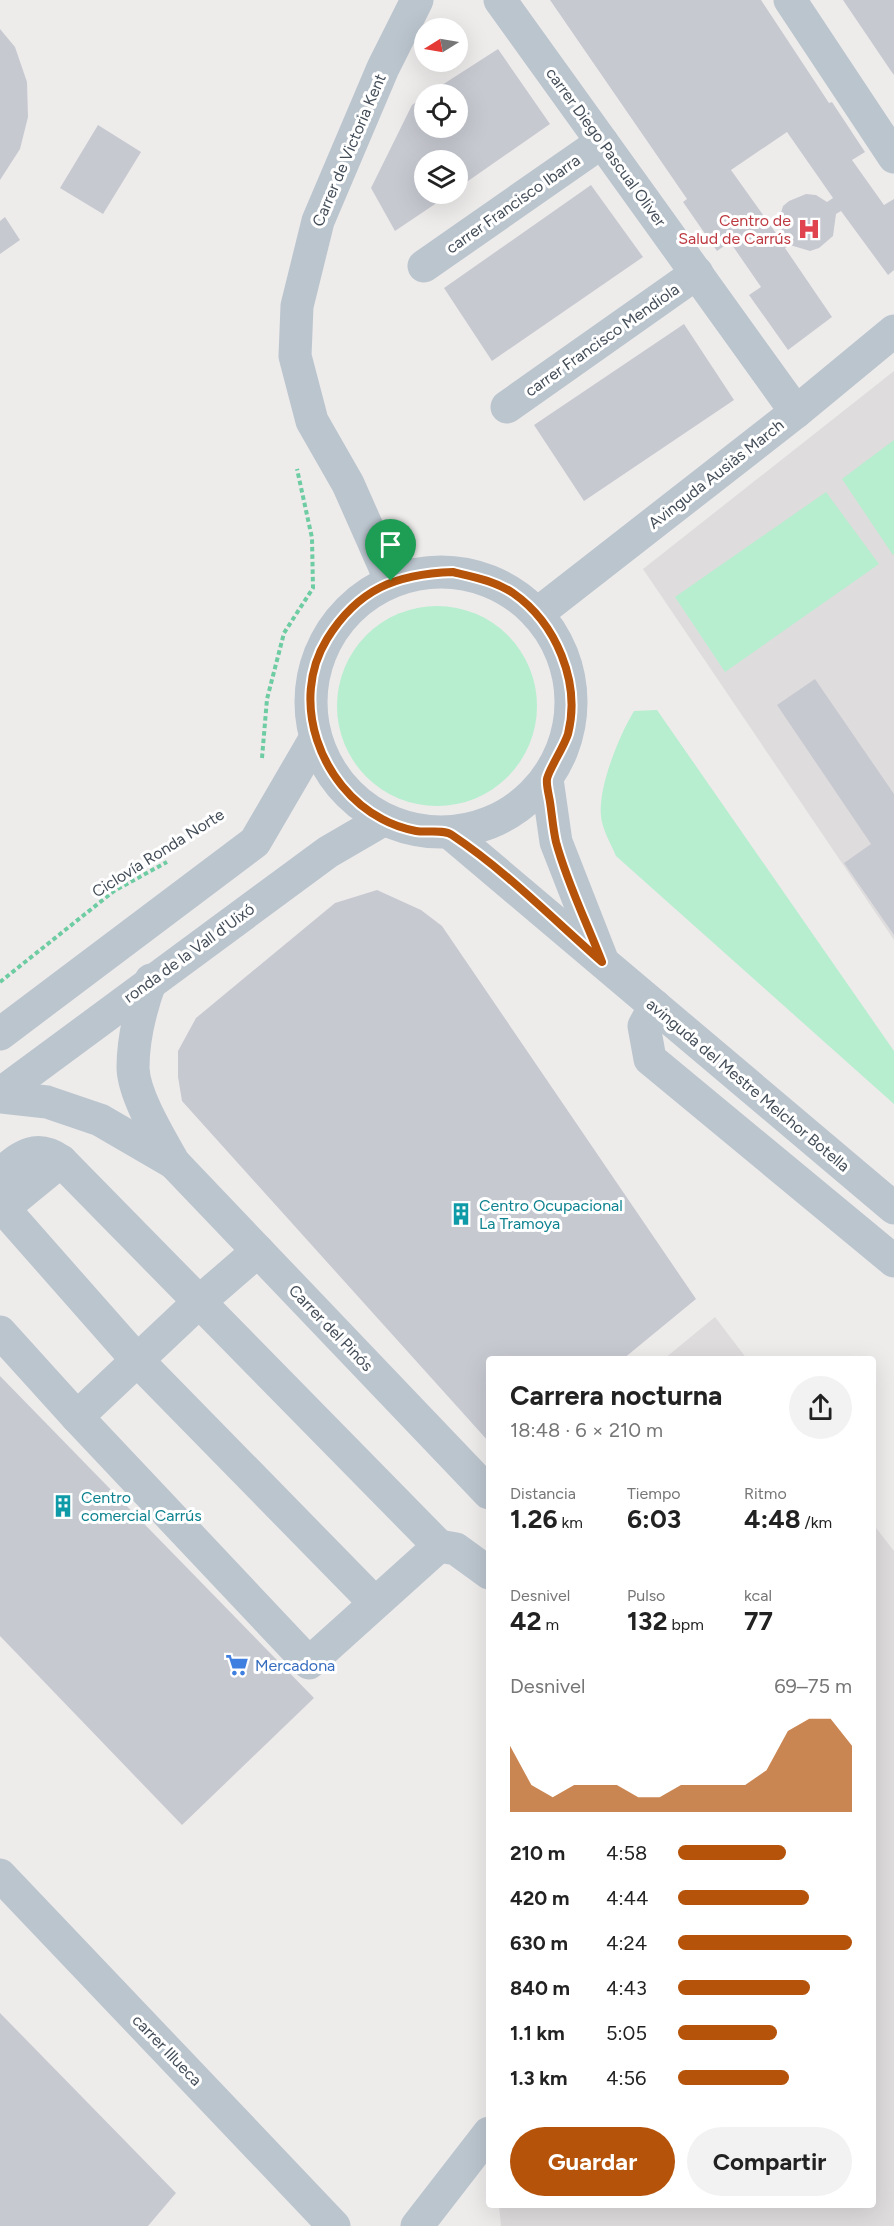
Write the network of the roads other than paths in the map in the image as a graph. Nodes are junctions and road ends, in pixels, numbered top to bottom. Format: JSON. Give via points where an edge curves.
{"nodes":[{"id":1,"x":417,"y":0,"type":"edge"},
{"id":2,"x":500,"y":0,"type":"edge"},
{"id":3,"x":790,"y":0,"type":"edge"},
{"id":4,"x":602,"y":142,"type":"junction"},
{"id":5,"x":894,"y":157,"type":"edge"},
{"id":6,"x":424,"y":267,"type":"dead end"},
{"id":7,"x":697,"y":273,"type":"junction"},
{"id":8,"x":894,"y":331,"type":"edge"},
{"id":9,"x":507,"y":407,"type":"dead end"},
{"id":10,"x":796,"y":412,"type":"junction"},
{"id":11,"x":391,"y":581,"type":"junction"},
{"id":12,"x":537,"y":614,"type":"junction"},
{"id":13,"x":315,"y":739,"type":"junction"},
{"id":14,"x":547,"y":779,"type":"junction"},
{"id":15,"x":383,"y":820,"type":"junction"},
{"id":16,"x":450,"y":833,"type":"junction"},
{"id":17,"x":602,"y":962,"type":"junction"},
{"id":18,"x":151,"y":980,"type":"junction"},
{"id":19,"x":655,"y":1006,"type":"junction"},
{"id":20,"x":0,"y":1034,"type":"edge"},
{"id":21,"x":0,"y":1095,"type":"edge"},
{"id":22,"x":61,"y":1161,"type":"junction"},
{"id":23,"x":174,"y":1162,"type":"junction"},
{"id":24,"x":0,"y":1174,"type":"edge"},
{"id":25,"x":894,"y":1208,"type":"edge"},
{"id":26,"x":2,"y":1210,"type":"edge"},
{"id":27,"x":258,"y":1251,"type":"junction"},
{"id":28,"x":894,"y":1261,"type":"edge"},
{"id":29,"x":199,"y":1302,"type":"junction"},
{"id":30,"x":0,"y":1332,"type":"edge"},
{"id":31,"x":138,"y":1361,"type":"junction"},
{"id":32,"x":76,"y":1417,"type":"junction"},
{"id":33,"x":486,"y":1490,"type":"edge"},
{"id":34,"x":439,"y":1545,"type":"junction"},
{"id":35,"x":486,"y":1571,"type":"edge"},
{"id":36,"x":375,"y":1603,"type":"junction"},
{"id":37,"x":0,"y":1875,"type":"edge"},
{"id":38,"x":486,"y":2137,"type":"edge"},
{"id":39,"x":334,"y":2226,"type":"edge"},
{"id":40,"x":417,"y":2226,"type":"edge"}],
"edges":[{"from":1,"to":11,"type":"street","name":"Carrer de Victoria Kent","via":[[383,68],[318,221],[297,306],[295,356],[312,421],[348,484]]},
{"from":2,"to":4,"type":"street","name":"carrer Diego Pascual Oliver"},
{"from":3,"to":5,"type":"street"},
{"from":4,"to":6,"type":"street","name":"carrer Francisco Ibarra"},
{"from":4,"to":7,"type":"street","name":"carrer Diego Pascual Oliver"},
{"from":7,"to":9,"type":"street","name":"carrer Francisco Mendiola"},
{"from":7,"to":10,"type":"street","name":"carrer Diego Pascual Oliver"},
{"from":8,"to":10,"type":"street","name":"Avinguda Ausiàs March"},
{"from":10,"to":12,"type":"street","name":"Avinguda Ausiàs March"},
{"from":11,"to":12,"type":"street","via":[[422,573],[453,572],[513,593]]},
{"from":11,"to":13,"type":"street","via":[[363,597],[340,619],[323,646],[313,676],[310,708]]},
{"from":12,"to":14,"type":"street","via":[[563,658],[571,707],[565,741]]},
{"from":13,"to":15,"type":"street","via":[[330,772],[353,800]]},
{"from":13,"to":20,"type":"street","via":[[255,842]]},
{"from":14,"to":16,"type":"street","via":[[520,806],[487,825]]},
{"from":14,"to":17,"type":"street","name":"avinguda del Mestre Melchor Botella","via":[[556,842]]},
{"from":15,"to":16,"type":"street","via":[[416,831]]},
{"from":15,"to":18,"type":"street","name":"ronda de la Vall d'Uixó","via":[[327,852]]},
{"from":16,"to":17,"type":"street","name":"avinguda del Mestre Melchor Botella"},
{"from":17,"to":19,"type":"street","name":"avinguda del Mestre Melchor Botella"},
{"from":18,"to":21,"type":"street","name":"ronda de la Vall d'Uixó"},
{"from":18,"to":23,"type":"street","name":"Carrer del Pinós","via":[[141,1009],[133,1069],[146,1112]]},
{"from":19,"to":25,"type":"street","name":"avinguda del Mestre Melchor Botella"},
{"from":19,"to":28,"type":"street","via":[[644,1026],[650,1059]]},
{"from":21,"to":23,"type":"street","name":"Carrer del Pinós","via":[[47,1102],[100,1120]]},
{"from":22,"to":24,"type":"street","via":[[49,1153],[26,1153]]},
{"from":22,"to":26,"type":"street"},
{"from":22,"to":29,"type":"street"},
{"from":23,"to":27,"type":"street","name":"Carrer del Pinós"},
{"from":26,"to":31,"type":"street"},
{"from":27,"to":29,"type":"street"},
{"from":27,"to":33,"type":"street","name":"Carrer del Pinós"},
{"from":29,"to":31,"type":"street"},
{"from":29,"to":34,"type":"street"},
{"from":30,"to":32,"type":"street"},
{"from":31,"to":32,"type":"street"},
{"from":31,"to":36,"type":"street"},
{"from":32,"to":36,"type":"street","via":[[309,1663]]},
{"from":34,"to":35,"type":"street","via":[[456,1549]]},
{"from":34,"to":36,"type":"street"},
{"from":37,"to":39,"type":"street","name":"carrer Illueca"},
{"from":38,"to":40,"type":"street"}]}
